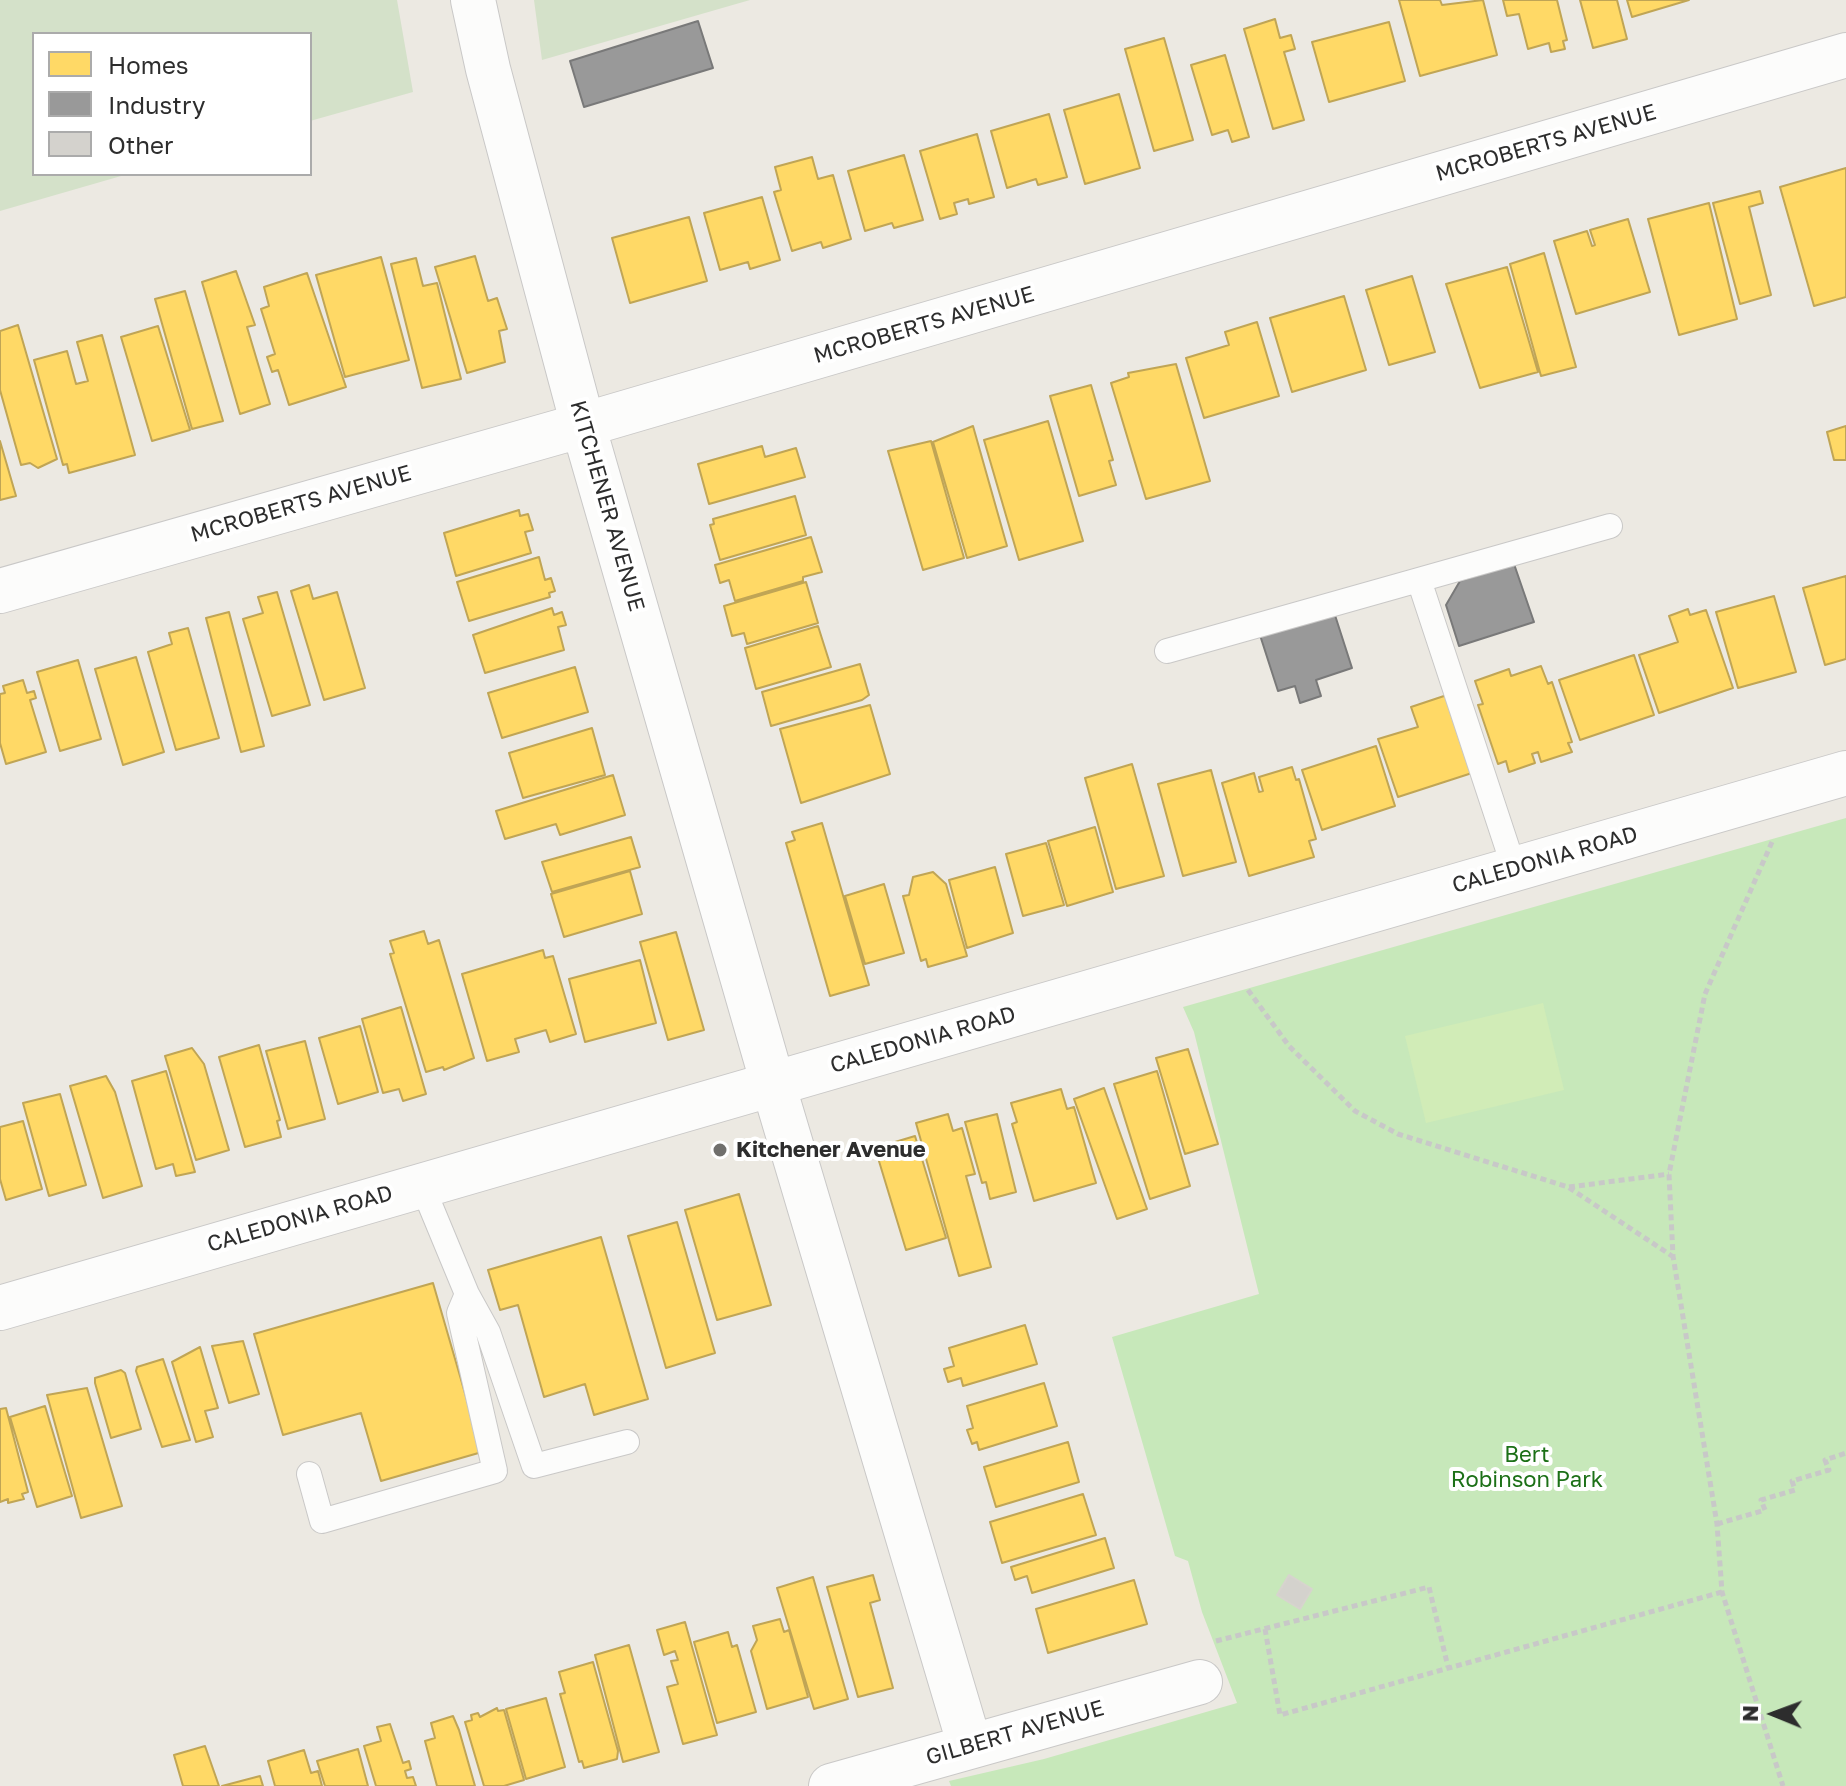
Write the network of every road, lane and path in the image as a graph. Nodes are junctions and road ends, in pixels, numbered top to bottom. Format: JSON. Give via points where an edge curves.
{"nodes":[{"id":1,"x":473,"y":0,"type":"edge"},
{"id":2,"x":1846,"y":55,"type":"edge"},
{"id":3,"x":583,"y":425,"type":"junction"},
{"id":4,"x":1610,"y":526,"type":"dead end"},
{"id":5,"x":1419,"y":580,"type":"junction"},
{"id":6,"x":0,"y":591,"type":"edge"},
{"id":7,"x":1167,"y":651,"type":"dead end"},
{"id":8,"x":1846,"y":773,"type":"edge"},
{"id":9,"x":1797,"y":787,"type":"junction"},
{"id":10,"x":1514,"y":868,"type":"junction"},
{"id":11,"x":1245,"y":985,"type":"dead end"},
{"id":12,"x":773,"y":1084,"type":"junction"},
{"id":13,"x":1669,"y":1174,"type":"junction"},
{"id":14,"x":421,"y":1183,"type":"junction"},
{"id":15,"x":1568,"y":1187,"type":"junction"},
{"id":16,"x":1673,"y":1256,"type":"junction"},
{"id":17,"x":467,"y":1294,"type":"junction"},
{"id":18,"x":0,"y":1308,"type":"edge"},
{"id":19,"x":627,"y":1442,"type":"dead end"},
{"id":20,"x":1846,"y":1453,"type":"edge"},
{"id":21,"x":309,"y":1474,"type":"dead end"},
{"id":22,"x":1717,"y":1524,"type":"junction"},
{"id":23,"x":1722,"y":1592,"type":"junction"},
{"id":24,"x":1265,"y":1629,"type":"junction"},
{"id":25,"x":1448,"y":1667,"type":"junction"},
{"id":26,"x":1200,"y":1682,"type":"joint"},
{"id":27,"x":970,"y":1746,"type":"junction"},
{"id":28,"x":831,"y":1786,"type":"edge"},
{"id":29,"x":1783,"y":1786,"type":"edge"}],
"edges":[{"from":1,"to":3,"type":"street","name":"KITCHENER AVENUE"},
{"from":2,"to":3,"type":"street","name":"MCROBERTS AVENUE"},
{"from":3,"to":6,"type":"street","name":"MCROBERTS AVENUE"},
{"from":3,"to":12,"type":"street","name":"KITCHENER AVENUE"},
{"from":4,"to":5,"type":"lane"},
{"from":5,"to":7,"type":"lane"},
{"from":5,"to":10,"type":"lane"},
{"from":8,"to":9,"type":"street","name":"CALEDONIA ROAD"},
{"from":9,"to":10,"type":"street","name":"CALEDONIA ROAD"},
{"from":9,"to":13,"type":"path","via":[[1705,994]]},
{"from":10,"to":12,"type":"street","name":"CALEDONIA ROAD"},
{"from":11,"to":15,"type":"path","via":[[1289,1046],[1355,1111],[1398,1134]]},
{"from":12,"to":14,"type":"street","name":"CALEDONIA ROAD"},
{"from":12,"to":27,"type":"street","name":"KITCHENER AVENUE"},
{"from":13,"to":15,"type":"path"},
{"from":13,"to":16,"type":"path"},
{"from":14,"to":17,"type":"lane"},
{"from":14,"to":18,"type":"street","name":"CALEDONIA ROAD"},
{"from":15,"to":16,"type":"path"},
{"from":16,"to":22,"type":"path"},
{"from":17,"to":19,"type":"lane","via":[[488,1332],[534,1466]]},
{"from":17,"to":21,"type":"lane","via":[[459,1313],[495,1471],[322,1521]]},
{"from":20,"to":22,"type":"path","via":[[1825,1460],[1829,1470],[1792,1481],[1795,1490],[1761,1500],[1765,1510]]},
{"from":22,"to":23,"type":"path"},
{"from":23,"to":25,"type":"path"},
{"from":23,"to":29,"type":"path"},
{"from":24,"to":25,"type":"path","via":[[1429,1587]]},
{"from":24,"to":25,"type":"path","via":[[1280,1715]]},
{"from":24,"to":26,"type":"path","via":[[1192,1647]]},
{"from":26,"to":27,"type":"street","name":"GILBERT AVENUE"},
{"from":27,"to":28,"type":"street","name":"GILBERT AVENUE"}]}
